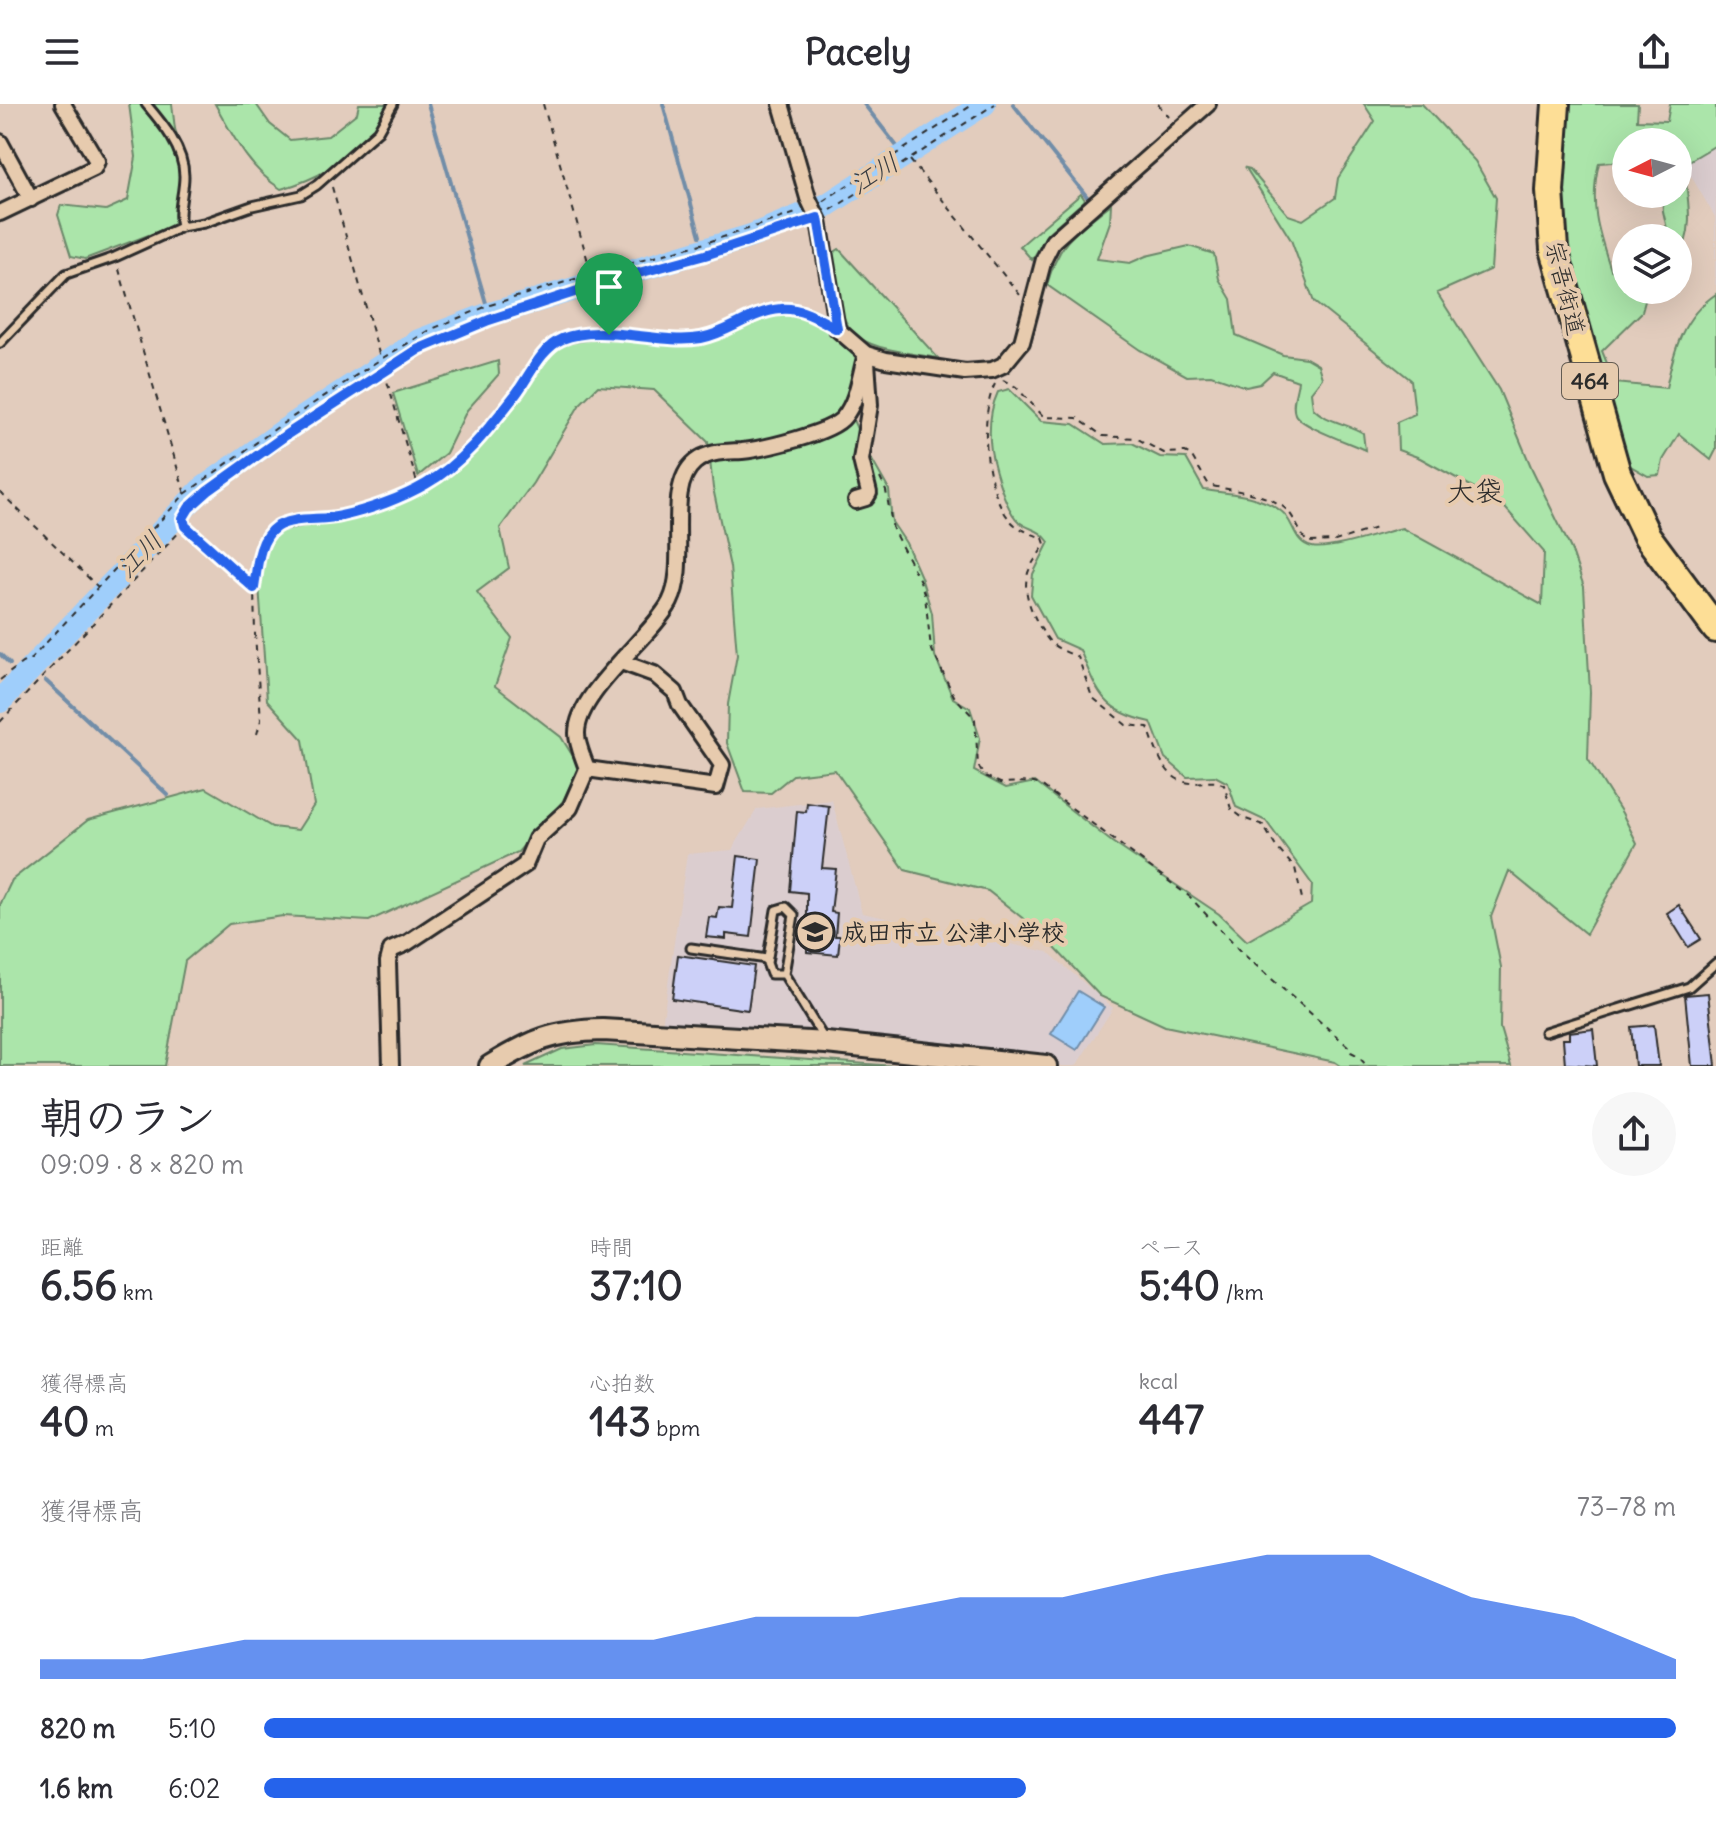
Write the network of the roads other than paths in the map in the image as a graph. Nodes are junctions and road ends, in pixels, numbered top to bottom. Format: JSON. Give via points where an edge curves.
{"nodes":[{"id":1,"x":63,"y":104,"type":"edge"},
{"id":2,"x":146,"y":104,"type":"edge"},
{"id":3,"x":393,"y":104,"type":"edge"},
{"id":4,"x":781,"y":104,"type":"edge"},
{"id":5,"x":1208,"y":104,"type":"edge"},
{"id":6,"x":1556,"y":104,"type":"edge"},
{"id":7,"x":0,"y":142,"type":"edge"},
{"id":8,"x":31,"y":199,"type":"junction"},
{"id":9,"x":0,"y":213,"type":"edge"},
{"id":10,"x":181,"y":227,"type":"junction"},
{"id":11,"x":0,"y":343,"type":"edge"},
{"id":12,"x":866,"y":354,"type":"junction"},
{"id":13,"x":856,"y":501,"type":"dead end"},
{"id":14,"x":1716,"y":629,"type":"edge"},
{"id":15,"x":621,"y":662,"type":"junction"},
{"id":16,"x":587,"y":769,"type":"junction"},
{"id":17,"x":691,"y":948,"type":"dead end"},
{"id":18,"x":767,"y":959,"type":"junction"},
{"id":19,"x":1716,"y":963,"type":"edge"},
{"id":20,"x":784,"y":974,"type":"junction"},
{"id":21,"x":1545,"y":1032,"type":"dead end"},
{"id":22,"x":826,"y":1043,"type":"junction"},
{"id":23,"x":391,"y":1066,"type":"edge"},
{"id":24,"x":490,"y":1066,"type":"edge"},
{"id":25,"x":1046,"y":1066,"type":"edge"}],
"edges":[{"from":1,"to":8,"type":"street","via":[[97,161],[88,173]]},
{"from":2,"to":10,"type":"lane","via":[[180,155]]},
{"from":3,"to":10,"type":"lane","via":[[359,151],[301,195]]},
{"from":4,"to":12,"type":"street","via":[[815,212],[837,329]]},
{"from":5,"to":12,"type":"street","via":[[1053,241],[1014,355],[992,370],[965,372]]},
{"from":6,"to":14,"type":"highway","name":"宗吾街道","number":"464","via":[[1550,191],[1554,249],[1617,473],[1647,536]]},
{"from":7,"to":8,"type":"street"},
{"from":8,"to":9,"type":"street"},
{"from":10,"to":11,"type":"lane","via":[[66,274]]},
{"from":12,"to":13,"type":"street","via":[[870,405],[861,460],[869,493]]},
{"from":12,"to":15,"type":"street","via":[[852,404],[837,424],[754,450],[710,454],[688,469],[680,495],[677,585],[669,603]]},
{"from":15,"to":16,"type":"street","via":[[583,712],[577,734]]},
{"from":15,"to":16,"type":"street","via":[[654,674],[675,692],[722,765],[716,787]]},
{"from":16,"to":23,"type":"street","via":[[570,808],[536,839],[525,865],[391,950]]},
{"from":17,"to":18,"type":"lane"},
{"from":18,"to":20,"type":"lane","via":[[771,974]]},
{"from":18,"to":20,"type":"lane","via":[[776,910],[786,907],[794,915]]},
{"from":19,"to":21,"type":"lane","via":[[1689,987]]},
{"from":20,"to":22,"type":"lane"},
{"from":22,"to":24,"type":"street","via":[[569,1030],[541,1038]]},
{"from":22,"to":25,"type":"street"}]}
